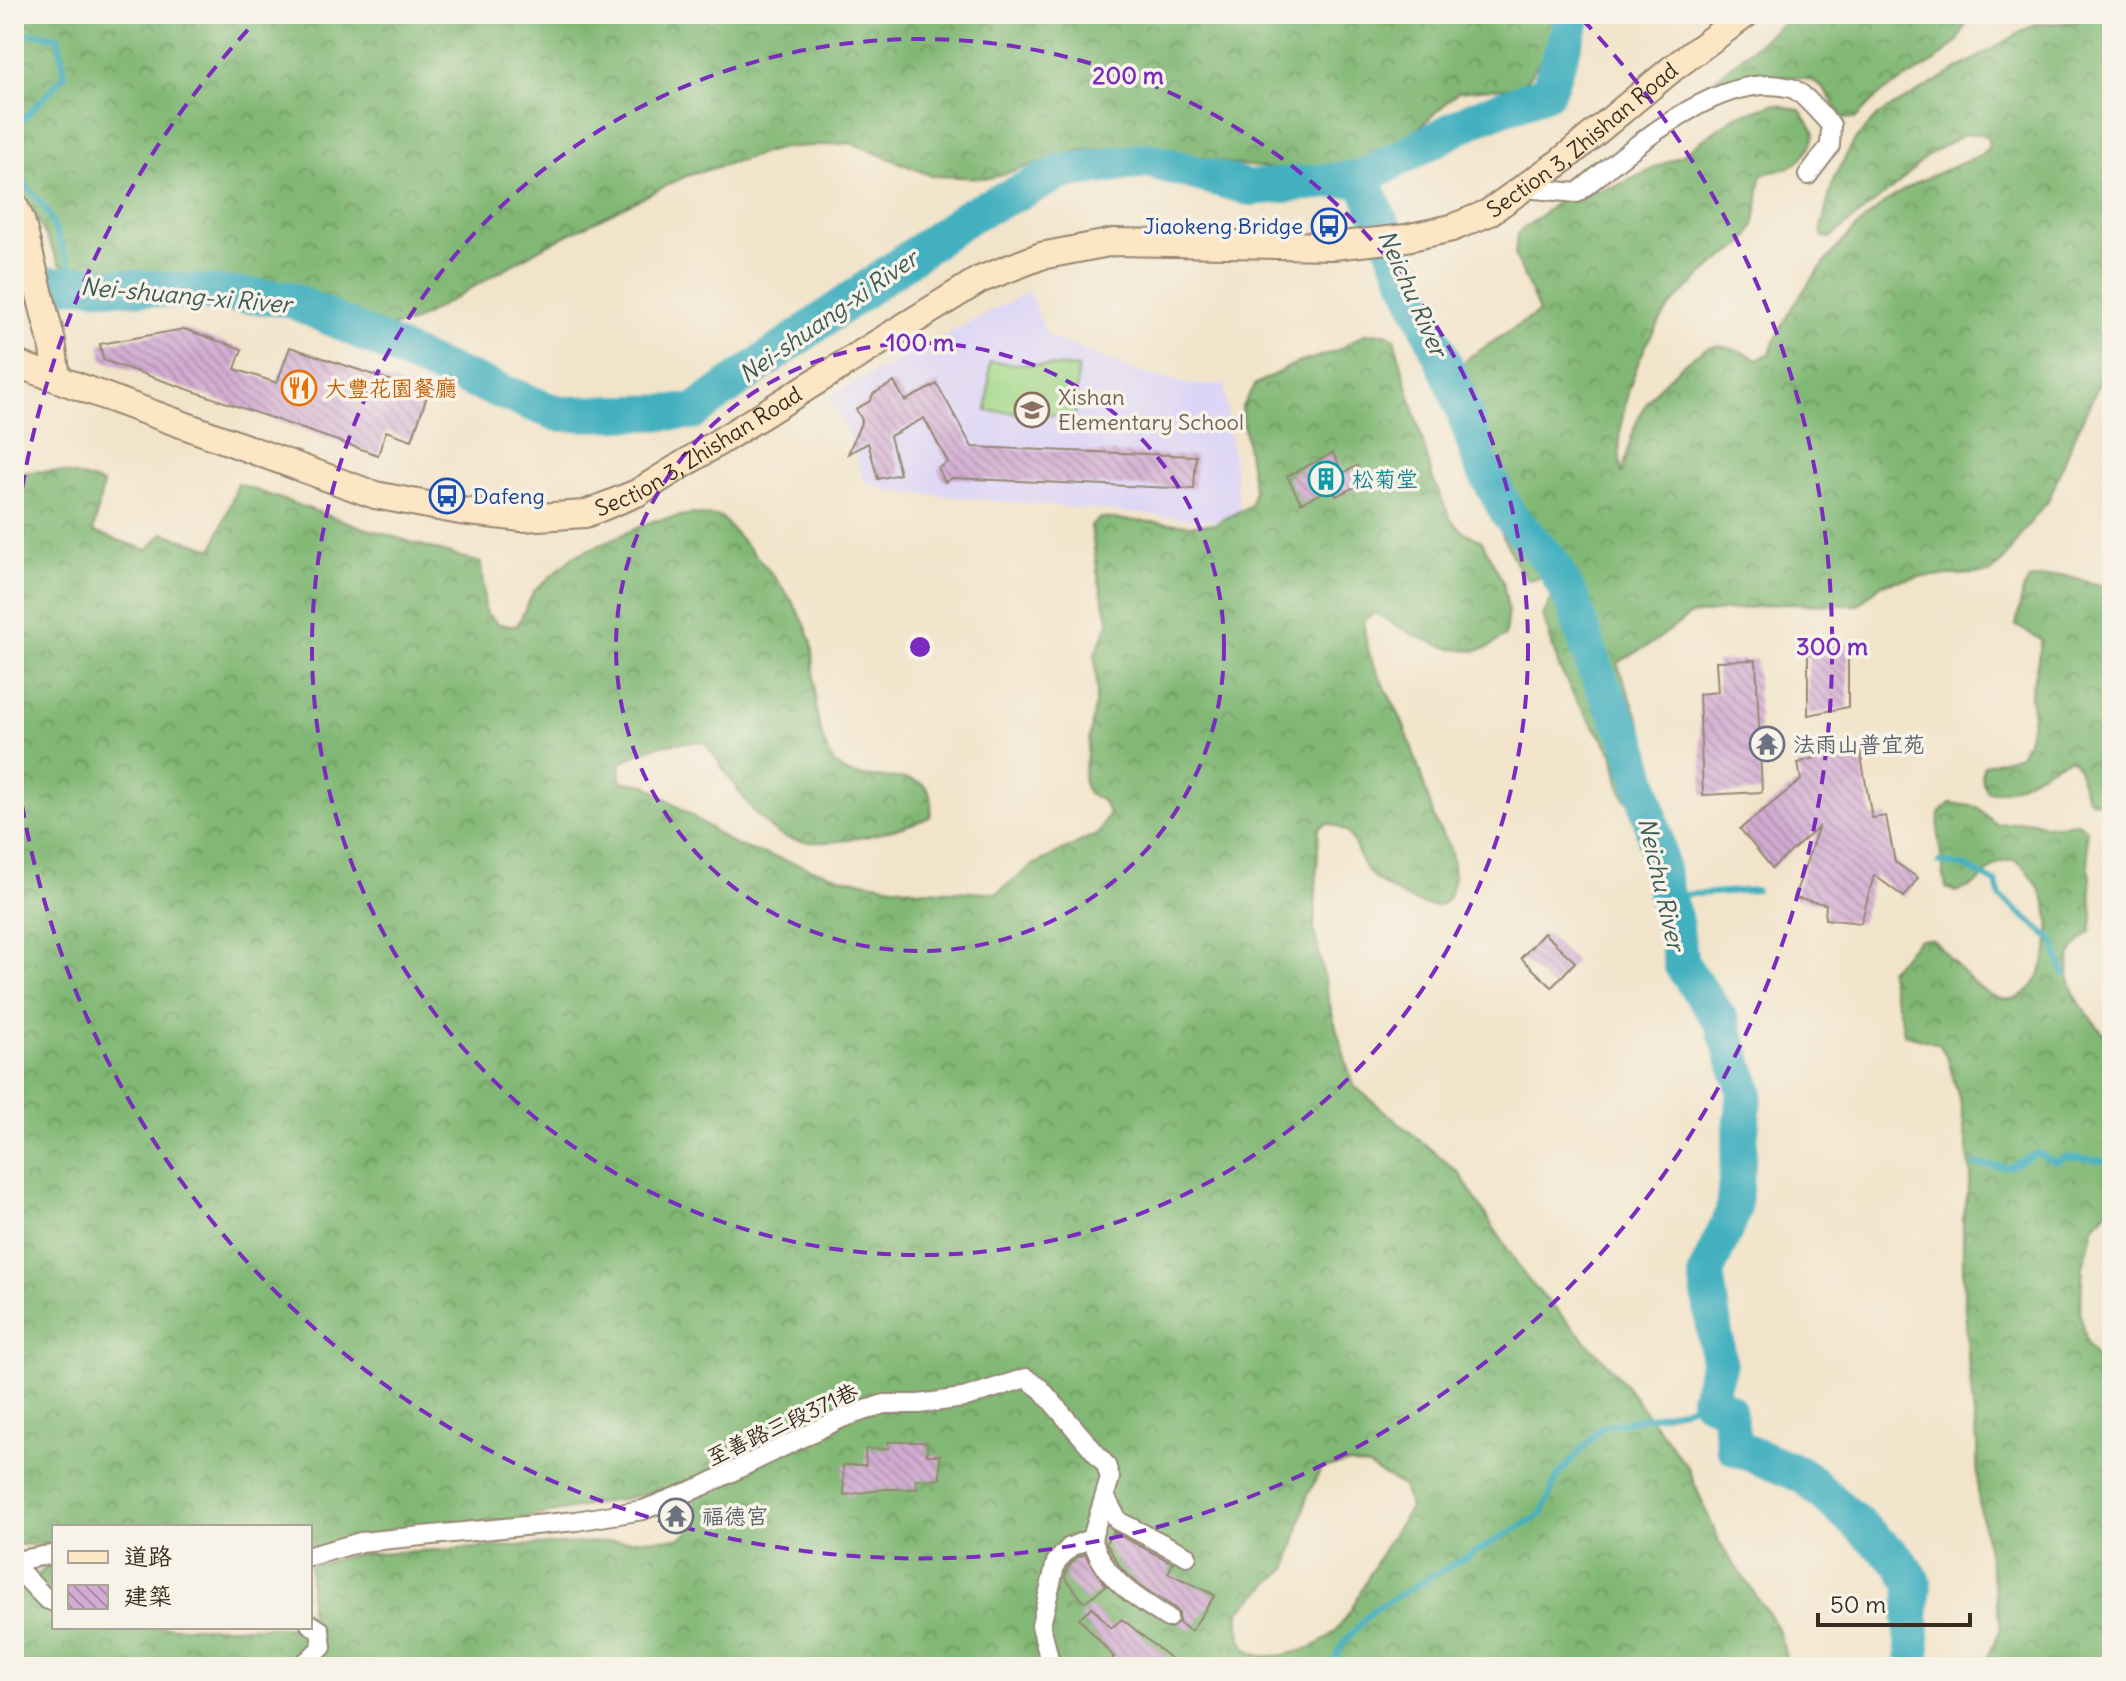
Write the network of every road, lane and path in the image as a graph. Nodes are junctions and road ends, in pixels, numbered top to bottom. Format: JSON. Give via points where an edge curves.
{"nodes":[{"id":1,"x":1746,"y":14,"type":"edge"},
{"id":2,"x":1808,"y":175,"type":"dead end"},
{"id":3,"x":1524,"y":188,"type":"junction"},
{"id":4,"x":18,"y":213,"type":"edge"},
{"id":5,"x":14,"y":363,"type":"edge"},
{"id":6,"x":57,"y":378,"type":"junction"},
{"id":7,"x":1106,"y":1498,"type":"junction"},
{"id":8,"x":1092,"y":1538,"type":"junction"},
{"id":9,"x":52,"y":1554,"type":"edge"},
{"id":10,"x":312,"y":1555,"type":"edge"},
{"id":11,"x":1187,"y":1556,"type":"dead end"},
{"id":12,"x":14,"y":1563,"type":"edge"},
{"id":13,"x":52,"y":1601,"type":"edge"},
{"id":14,"x":1168,"y":1618,"type":"dead end"},
{"id":15,"x":312,"y":1625,"type":"edge"},
{"id":16,"x":301,"y":1667,"type":"edge"},
{"id":17,"x":1051,"y":1667,"type":"edge"}],
"edges":[{"from":1,"to":3,"type":"street","name":"Section 3, Zhishan Road"},
{"from":2,"to":3,"type":"street","via":[[1830,146],[1831,125],[1794,88],[1766,85],[1725,93],[1673,118],[1577,193]]},
{"from":3,"to":6,"type":"street","name":"Section 3, Zhishan Road","via":[[1488,213],[1452,228],[1371,244],[1114,242],[1041,256],[979,280],[637,493],[585,514],[522,518],[375,495]]},
{"from":4,"to":6,"type":"street"},
{"from":5,"to":6,"type":"street","name":"Section 3, Zhishan Road"},
{"from":7,"to":8,"type":"street","name":"至善路三段371巷"},
{"from":7,"to":10,"type":"street","name":"至善路三段371巷","via":[[1106,1465],[1026,1378],[963,1398],[884,1404],[842,1418],[643,1510],[361,1542]]},
{"from":7,"to":11,"type":"street","via":[[1118,1521]]},
{"from":8,"to":14,"type":"street","via":[[1117,1583]]},
{"from":8,"to":17,"type":"street","via":[[1070,1547],[1056,1562],[1041,1625]]},
{"from":9,"to":12,"type":"street"},
{"from":12,"to":13,"type":"street"},
{"from":15,"to":16,"type":"street","via":[[320,1630],[322,1647]]}]}
